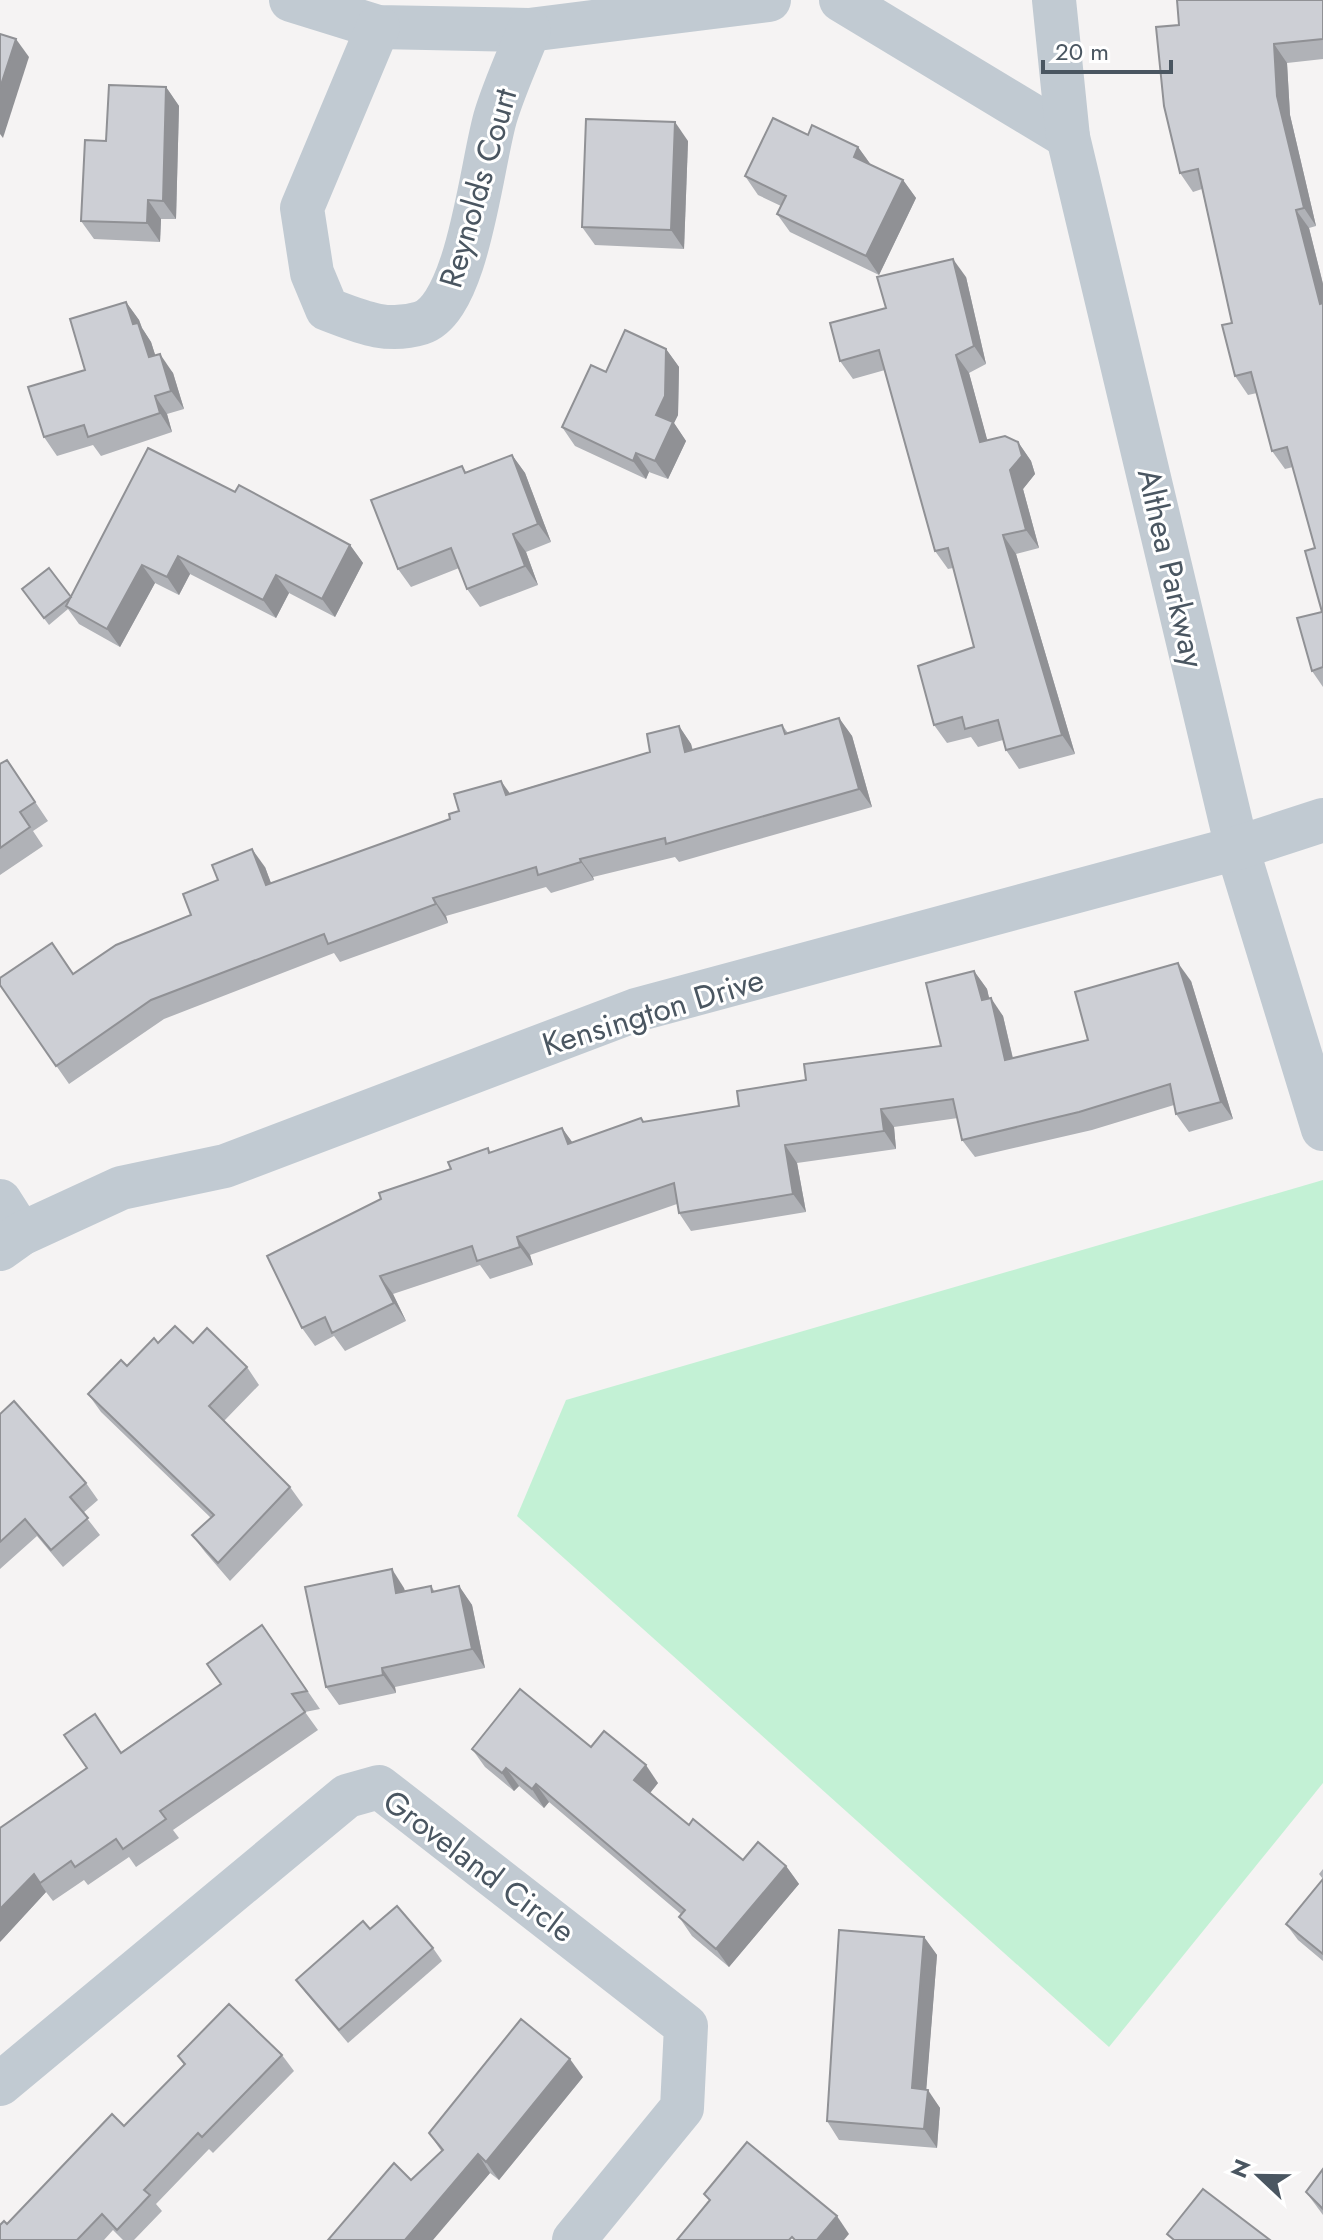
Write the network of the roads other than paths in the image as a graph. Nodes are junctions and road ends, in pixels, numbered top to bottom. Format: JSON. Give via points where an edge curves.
{"nodes":[{"id":1,"x":291,"y":0,"type":"edge"},
{"id":2,"x":769,"y":0,"type":"edge"},
{"id":3,"x":841,"y":0,"type":"edge"},
{"id":4,"x":1054,"y":0,"type":"edge"},
{"id":5,"x":378,"y":27,"type":"junction"},
{"id":6,"x":529,"y":30,"type":"junction"},
{"id":7,"x":1068,"y":137,"type":"junction"},
{"id":8,"x":1323,"y":820,"type":"edge"},
{"id":9,"x":1237,"y":848,"type":"junction"},
{"id":10,"x":1323,"y":1129,"type":"edge"},
{"id":11,"x":7,"y":1228,"type":"edge"},
{"id":12,"x":0,"y":2084,"type":"edge"},
{"id":13,"x":574,"y":2240,"type":"edge"}],
"edges":[{"from":1,"to":5,"type":"street"},
{"from":2,"to":6,"type":"street"},
{"from":3,"to":7,"type":"street"},
{"from":4,"to":7,"type":"street","name":"Althea Parkway"},
{"from":5,"to":6,"type":"street"},
{"from":5,"to":6,"type":"street","name":"Reynolds Court","via":[[302,208],[312,273],[327,309],[377,329],[424,323],[451,294],[473,225],[495,116]]},
{"from":7,"to":9,"type":"street","name":"Althea Parkway"},
{"from":8,"to":9,"type":"street","name":"Kensington Drive"},
{"from":9,"to":10,"type":"street","name":"Althea Parkway"},
{"from":9,"to":11,"type":"street","name":"Kensington Drive","via":[[636,1010],[225,1166],[121,1188]]},
{"from":12,"to":13,"type":"street","name":"Groveland Circle","via":[[347,1796],[379,1787],[686,2026],[682,2108]]}]}
